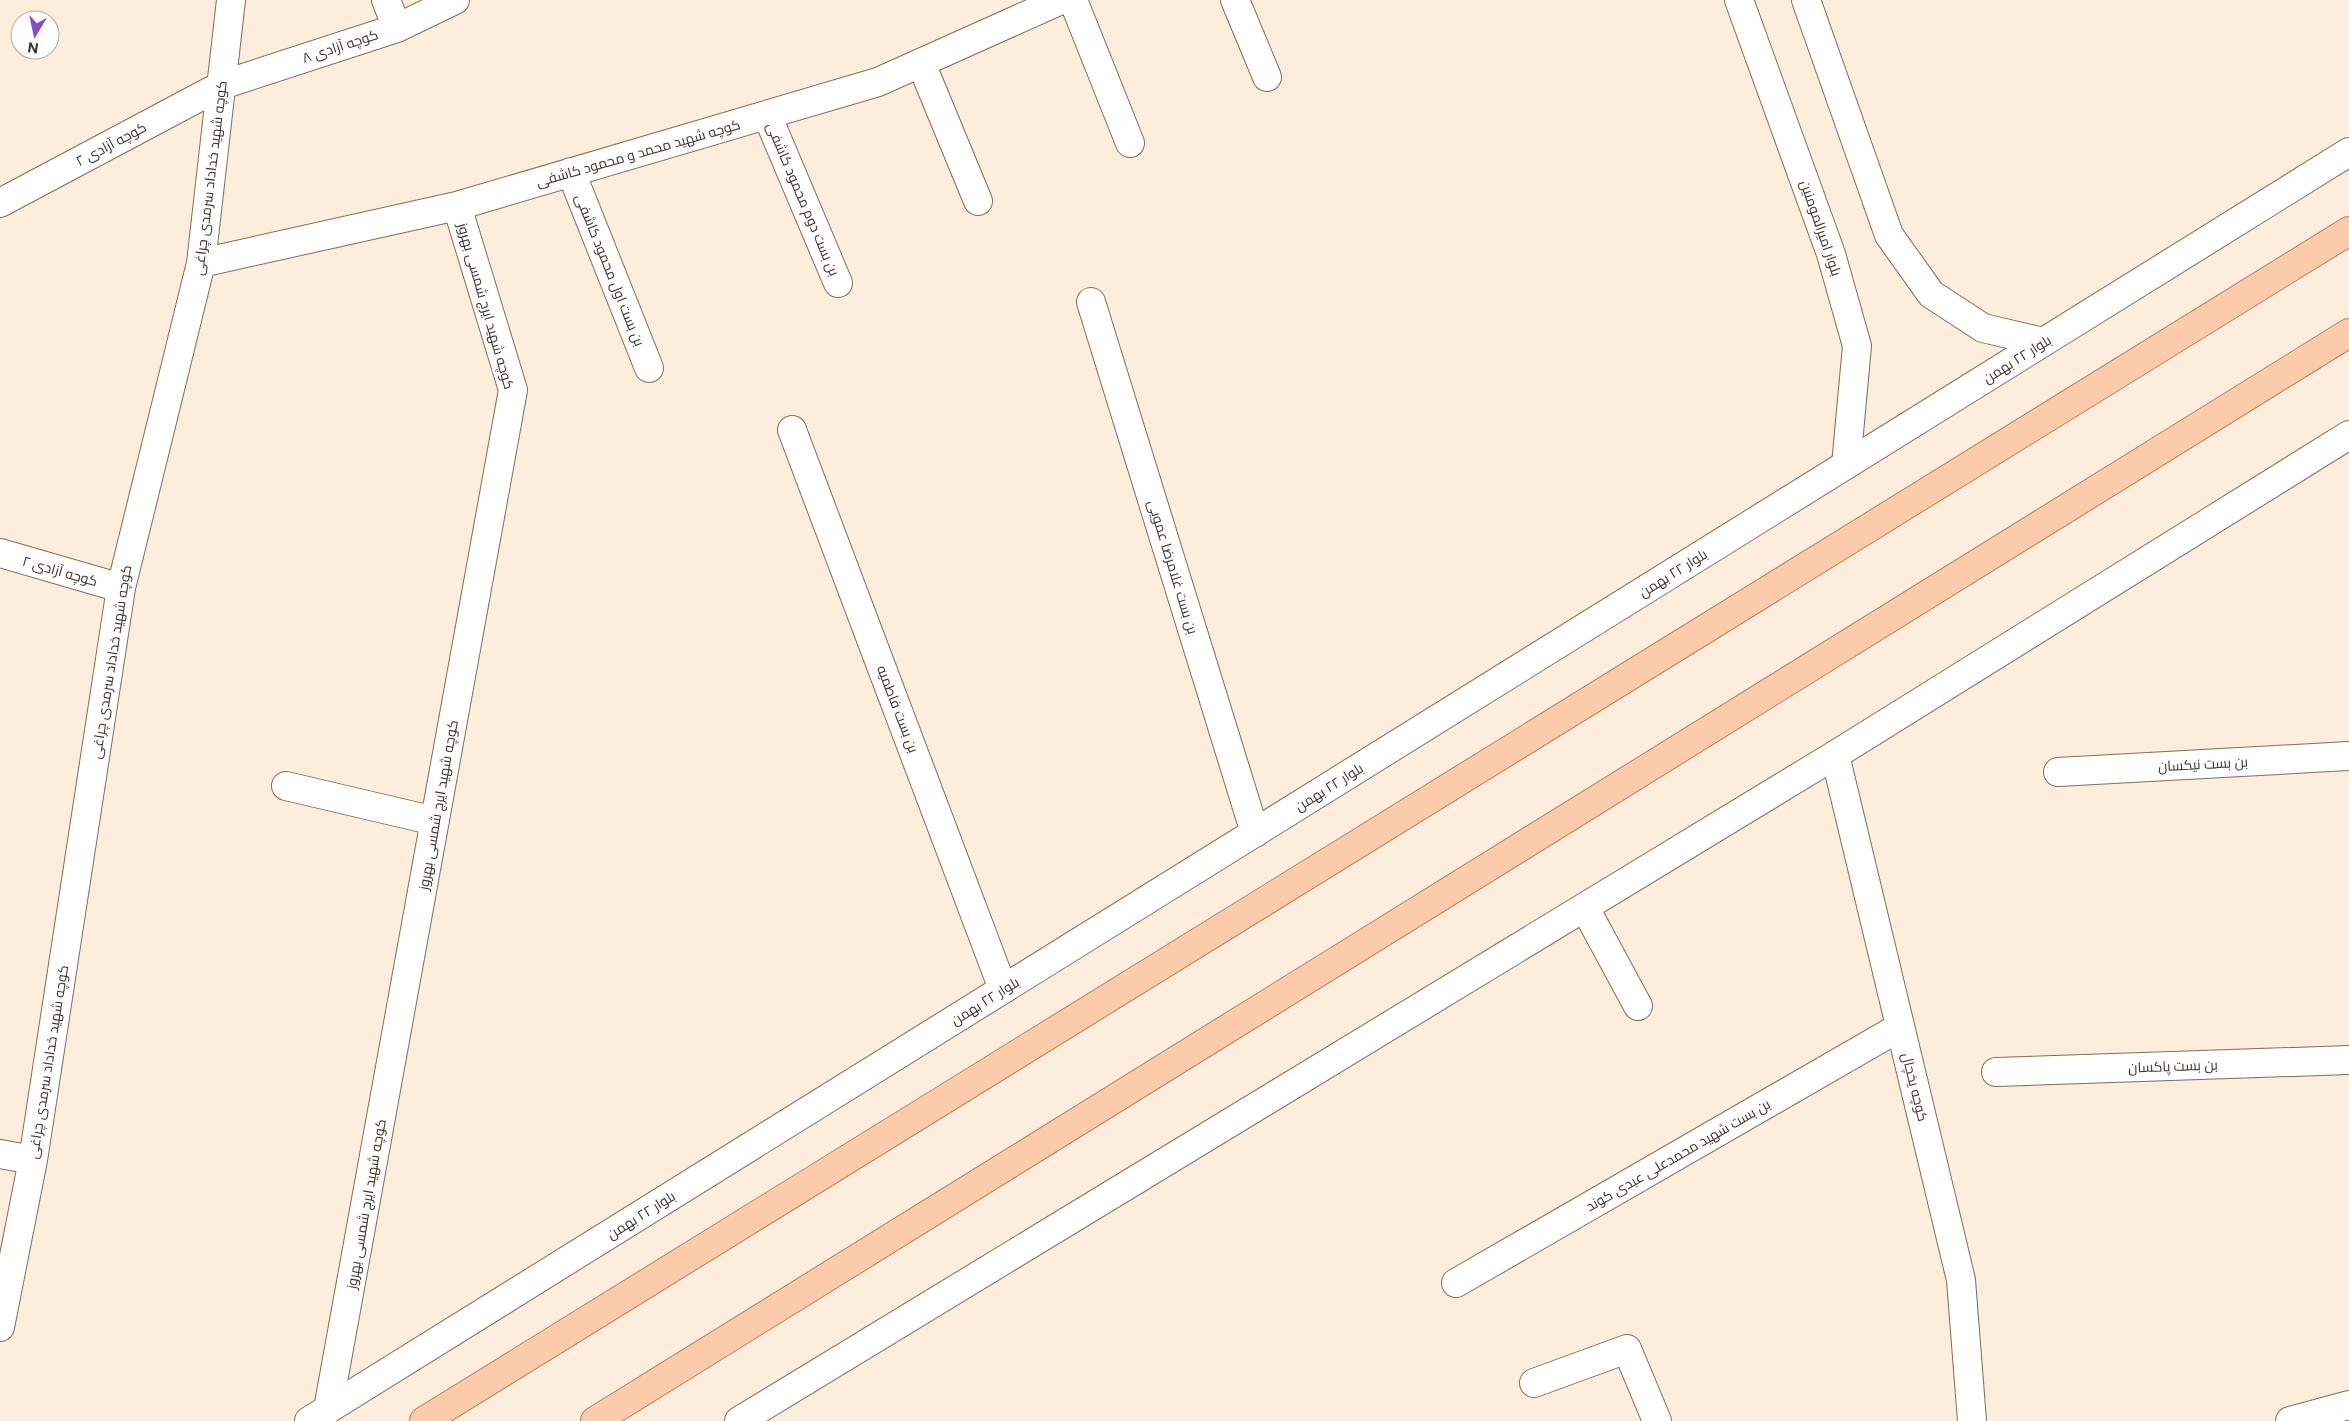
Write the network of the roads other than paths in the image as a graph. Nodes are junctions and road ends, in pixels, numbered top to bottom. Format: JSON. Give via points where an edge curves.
{"nodes":[{"id":1,"x":231,"y":0,"type":"edge"},
{"id":2,"x":386,"y":0,"type":"edge"},
{"id":3,"x":455,"y":0,"type":"edge"},
{"id":4,"x":1061,"y":0,"type":"edge"},
{"id":5,"x":1073,"y":0,"type":"edge"},
{"id":6,"x":1235,"y":0,"type":"edge"},
{"id":7,"x":1740,"y":0,"type":"edge"},
{"id":8,"x":1806,"y":0,"type":"edge"},
{"id":9,"x":396,"y":28,"type":"junction"},
{"id":10,"x":921,"y":63,"type":"junction"},
{"id":11,"x":1267,"y":77,"type":"dead end"},
{"id":12,"x":222,"y":85,"type":"junction"},
{"id":13,"x":767,"y":115,"type":"junction"},
{"id":14,"x":1130,"y":143,"type":"dead end"},
{"id":15,"x":2349,"y":152,"type":"edge"},
{"id":16,"x":571,"y":172,"type":"junction"},
{"id":17,"x":978,"y":201,"type":"dead end"},
{"id":18,"x":0,"y":203,"type":"edge"},
{"id":19,"x":457,"y":206,"type":"junction"},
{"id":20,"x":2349,"y":231,"type":"edge"},
{"id":21,"x":201,"y":264,"type":"junction"},
{"id":22,"x":838,"y":283,"type":"dead end"},
{"id":23,"x":1090,"y":302,"type":"dead end"},
{"id":24,"x":2349,"y":333,"type":"edge"},
{"id":25,"x":2043,"y":342,"type":"junction"},
{"id":26,"x":649,"y":368,"type":"dead end"},
{"id":27,"x":792,"y":430,"type":"dead end"},
{"id":28,"x":2349,"y":435,"type":"edge"},
{"id":29,"x":1846,"y":465,"type":"junction"},
{"id":30,"x":0,"y":553,"type":"edge"},
{"id":31,"x":121,"y":588,"type":"junction"},
{"id":32,"x":1835,"y":756,"type":"junction"},
{"id":33,"x":2349,"y":756,"type":"edge"},
{"id":34,"x":2058,"y":772,"type":"dead end"},
{"id":35,"x":286,"y":786,"type":"dead end"},
{"id":36,"x":435,"y":820,"type":"junction"},
{"id":37,"x":1255,"y":833,"type":"junction"},
{"id":38,"x":1585,"y":908,"type":"junction"},
{"id":39,"x":1004,"y":989,"type":"junction"},
{"id":40,"x":1638,"y":1006,"type":"dead end"},
{"id":41,"x":1900,"y":1027,"type":"junction"},
{"id":42,"x":2349,"y":1060,"type":"edge"},
{"id":43,"x":1996,"y":1072,"type":"dead end"},
{"id":44,"x":0,"y":1154,"type":"edge"},
{"id":45,"x":33,"y":1160,"type":"junction"},
{"id":46,"x":1456,"y":1283,"type":"dead end"},
{"id":47,"x":0,"y":1327,"type":"edge"},
{"id":48,"x":1534,"y":1383,"type":"dead end"},
{"id":49,"x":2349,"y":1405,"type":"edge"},
{"id":50,"x":318,"y":1415,"type":"edge"},
{"id":51,"x":424,"y":1421,"type":"edge"},
{"id":52,"x":595,"y":1421,"type":"edge"},
{"id":53,"x":738,"y":1421,"type":"edge"},
{"id":54,"x":1657,"y":1421,"type":"edge"},
{"id":55,"x":1972,"y":1421,"type":"edge"},
{"id":56,"x":2290,"y":1421,"type":"edge"}],
"edges":[{"from":1,"to":12,"type":"street","name":"کوچه شهید خداداد سرمدی چراغی"},
{"from":2,"to":9,"type":"street"},
{"from":3,"to":9,"type":"street","name":"کوچه آزادی ۸"},
{"from":4,"to":10,"type":"street","name":"کوچه شهید محمد و محمود کاشفی"},
{"from":5,"to":14,"type":"street"},
{"from":6,"to":11,"type":"street"},
{"from":7,"to":29,"type":"street","name":"بلوار امیرالمومنین","via":[[1831,254],[1857,346]]},
{"from":8,"to":25,"type":"street","via":[[1888,235],[1931,294],[1983,328]]},
{"from":9,"to":12,"type":"street","name":"کوچه آزادی ۸"},
{"from":10,"to":13,"type":"street","name":"کوچه شهید محمد و محمود کاشفی","via":[[878,82]]},
{"from":10,"to":17,"type":"street"},
{"from":12,"to":18,"type":"street","name":"کوچه آزادی ۲"},
{"from":12,"to":21,"type":"street","name":"کوچه شهید خداداد سرمدی چراغی"},
{"from":13,"to":16,"type":"street","name":"کوچه شهید محمد و محمود کاشفی"},
{"from":13,"to":22,"type":"street","name":"بن بست دوم محمود کاشفی"},
{"from":15,"to":25,"type":"street","name":"بلوار ۲۲ بهمن"},
{"from":16,"to":19,"type":"street","name":"کوچه شهید محمد و محمود کاشفی"},
{"from":16,"to":26,"type":"street","name":"بن بست اول محمود کاشفی"},
{"from":19,"to":21,"type":"street","name":"کوچه شهید محمد و محمود کاشفی"},
{"from":19,"to":36,"type":"street","name":"کوچه شهید ایرج شمسی بهروز","via":[[513,390]]},
{"from":20,"to":51,"type":"main road"},
{"from":21,"to":31,"type":"street","name":"کوچه شهید خداداد سرمدی چراغی"},
{"from":23,"to":37,"type":"street","name":"بن بست غلامرضا عمویی"},
{"from":24,"to":52,"type":"main road"},
{"from":25,"to":29,"type":"street","name":"بلوار ۲۲ بهمن"},
{"from":27,"to":39,"type":"street","name":"بن بست فاطمیه"},
{"from":28,"to":32,"type":"street"},
{"from":29,"to":37,"type":"street","name":"بلوار ۲۲ بهمن"},
{"from":30,"to":31,"type":"street","name":"کوچه آزادی ۲"},
{"from":31,"to":45,"type":"street","name":"کوچه شهید خداداد سرمدی چراغی"},
{"from":32,"to":38,"type":"street"},
{"from":32,"to":41,"type":"street","name":"کوچه یخچال"},
{"from":33,"to":34,"type":"street","name":"بن بست نیکسان"},
{"from":35,"to":36,"type":"street"},
{"from":36,"to":50,"type":"street","name":"کوچه شهید ایرج شمسی بهروز"},
{"from":37,"to":39,"type":"street","name":"بلوار ۲۲ بهمن"},
{"from":38,"to":40,"type":"street"},
{"from":38,"to":53,"type":"street"},
{"from":39,"to":50,"type":"street","name":"بلوار ۲۲ بهمن"},
{"from":41,"to":46,"type":"street","name":"بن بست شهید محمدعلی عبدی کوند"},
{"from":41,"to":55,"type":"street","name":"کوچه یخچال","via":[[1961,1280]]},
{"from":42,"to":43,"type":"street","name":"بن بست پاکسان"},
{"from":44,"to":45,"type":"street"},
{"from":45,"to":47,"type":"street","name":"کوچه شهید خداداد سرمدی چراغی"},
{"from":48,"to":54,"type":"street","via":[[1627,1349]]},
{"from":49,"to":56,"type":"street"}]}
